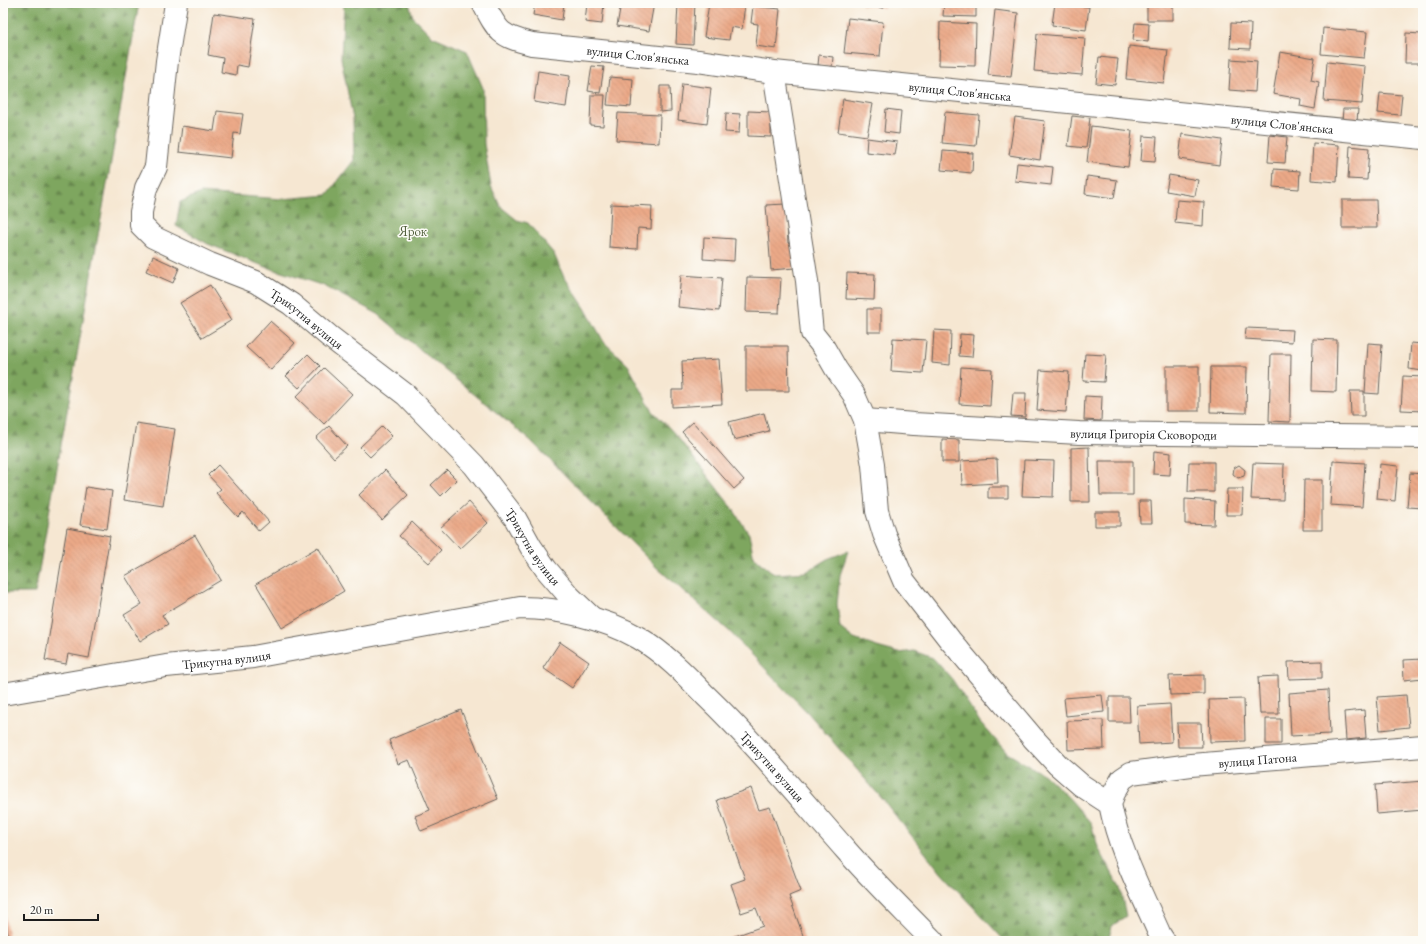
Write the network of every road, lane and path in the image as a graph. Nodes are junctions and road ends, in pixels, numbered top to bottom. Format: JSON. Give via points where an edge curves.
{"nodes":[{"id":1,"x":176,"y":3,"type":"edge"},
{"id":2,"x":483,"y":3,"type":"edge"},
{"id":3,"x":774,"y":72,"type":"junction"},
{"id":4,"x":1423,"y":138,"type":"edge"},
{"id":5,"x":865,"y":420,"type":"junction"},
{"id":6,"x":1423,"y":437,"type":"edge"},
{"id":7,"x":592,"y":618,"type":"junction"},
{"id":8,"x":3,"y":694,"type":"edge"},
{"id":9,"x":1423,"y":746,"type":"edge"},
{"id":10,"x":1110,"y":804,"type":"junction"},
{"id":11,"x":932,"y":941,"type":"edge"},
{"id":12,"x":1164,"y":941,"type":"edge"}],
"edges":[{"from":1,"to":7,"type":"street","name":"Трикутна вулиця","via":[[156,167],[146,188],[140,225],[153,237],[256,282],[291,304],[406,396],[479,470],[516,518],[546,569]]},
{"from":2,"to":3,"type":"street","name":"вулиця Слов'янська","via":[[500,31],[511,38],[532,44],[698,61]]},
{"from":3,"to":4,"type":"street","name":"вулиця Слов'янська"},
{"from":3,"to":5,"type":"street","via":[[808,281],[812,333],[854,395]]},
{"from":5,"to":6,"type":"street","name":"вулиця Григорія Сковороди","via":[[1079,433]]},
{"from":5,"to":10,"type":"street","via":[[873,465],[877,511],[904,581],[1033,738],[1081,785]]},
{"from":7,"to":8,"type":"street","name":"Трикутна вулиця","via":[[537,608],[520,608],[253,657],[166,666]]},
{"from":7,"to":11,"type":"street","name":"Трикутна вулиця","via":[[638,638],[663,654],[737,726],[846,850]]},
{"from":9,"to":10,"type":"street","name":"вулиця Патона","via":[[1191,765],[1131,773],[1122,780]]},
{"from":10,"to":12,"type":"street","via":[[1112,817],[1138,887]]}]}
